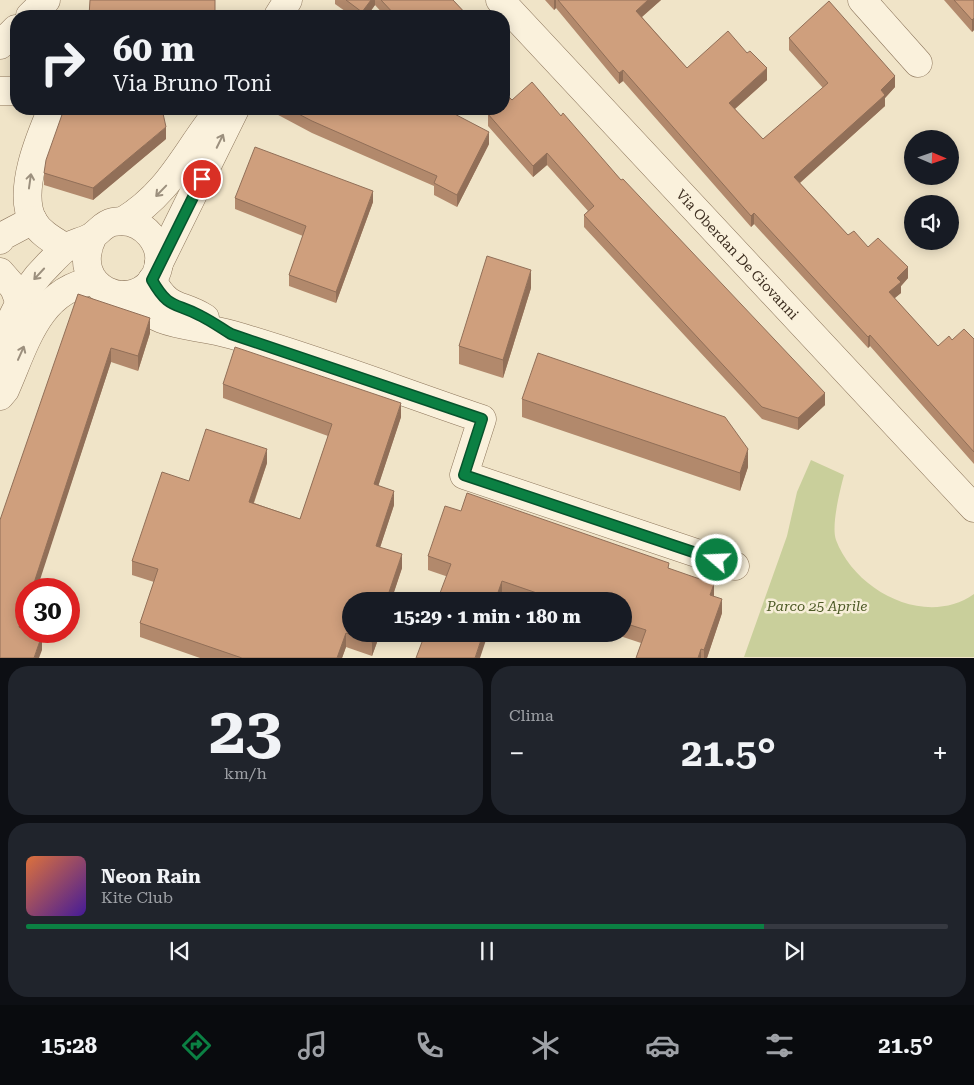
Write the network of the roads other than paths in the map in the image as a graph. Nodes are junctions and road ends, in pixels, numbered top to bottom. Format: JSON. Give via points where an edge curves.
{"nodes":[{"id":1,"x":46,"y":0,"type":"edge"},
{"id":2,"x":500,"y":0,"type":"edge"},
{"id":3,"x":862,"y":0,"type":"edge"},
{"id":4,"x":36,"y":10,"type":"edge"},
{"id":5,"x":509,"y":10,"type":"edge"},
{"id":6,"x":510,"y":11,"type":"edge"},
{"id":7,"x":10,"y":35,"type":"edge"},
{"id":8,"x":0,"y":45,"type":"edge"},
{"id":9,"x":918,"y":63,"type":"dead end"},
{"id":10,"x":50,"y":115,"type":"edge"},
{"id":11,"x":214,"y":115,"type":"edge"},
{"id":12,"x":215,"y":115,"type":"edge"},
{"id":13,"x":33,"y":220,"type":"junction"},
{"id":14,"x":124,"y":221,"type":"junction"},
{"id":15,"x":93,"y":236,"type":"junction"},
{"id":16,"x":0,"y":240,"type":"edge"},
{"id":17,"x":66,"y":248,"type":"junction"},
{"id":18,"x":0,"y":272,"type":"edge"},
{"id":19,"x":155,"y":272,"type":"junction"},
{"id":20,"x":93,"y":281,"type":"junction"},
{"id":21,"x":125,"y":295,"type":"junction"},
{"id":22,"x":19,"y":301,"type":"junction"},
{"id":23,"x":231,"y":334,"type":"junction"},
{"id":24,"x":0,"y":359,"type":"edge"},
{"id":25,"x":0,"y":396,"type":"edge"},
{"id":26,"x":974,"y":508,"type":"edge"},
{"id":27,"x":736,"y":566,"type":"dead end"}],
"edges":[{"from":1,"to":4,"type":"street"},
{"from":2,"to":5,"type":"street","name":"Via Oberdan De Giovanni"},
{"from":3,"to":9,"type":"street"},
{"from":6,"to":26,"type":"street","name":"Via Oberdan De Giovanni"},
{"from":7,"to":8,"type":"street"},
{"from":13,"to":10,"type":"street","one_way":true,"via":[[27,203],[35,150]]},
{"from":11,"to":14,"type":"street","one_way":true,"via":[[170,181],[143,209]]},
{"from":19,"to":12,"type":"street","one_way":true},
{"from":13,"to":16,"type":"street"},
{"from":13,"to":17,"type":"street","via":[[44,235]]},
{"from":14,"to":15,"type":"street","via":[[112,222]]},
{"from":14,"to":19,"type":"street","via":[[146,229],[154,238],[159,250]]},
{"from":15,"to":17,"type":"street"},
{"from":15,"to":20,"type":"street","via":[[87,247],[86,259]]},
{"from":17,"to":22,"type":"street","one_way":true,"via":[[35,277]]},
{"from":18,"to":22,"type":"street","via":[[14,288]]},
{"from":19,"to":21,"type":"street","via":[[137,292]]},
{"from":19,"to":23,"type":"street","via":[[160,295],[175,307],[199,315]]},
{"from":20,"to":21,"type":"street","via":[[112,294]]},
{"from":25,"to":20,"type":"street","one_way":true,"via":[[36,320],[52,300],[63,290]]},
{"from":21,"to":23,"type":"street","via":[[141,310],[160,320]]},
{"from":22,"to":24,"type":"street","via":[[5,335]]},
{"from":23,"to":27,"type":"street","via":[[482,419],[464,475]]}]}
